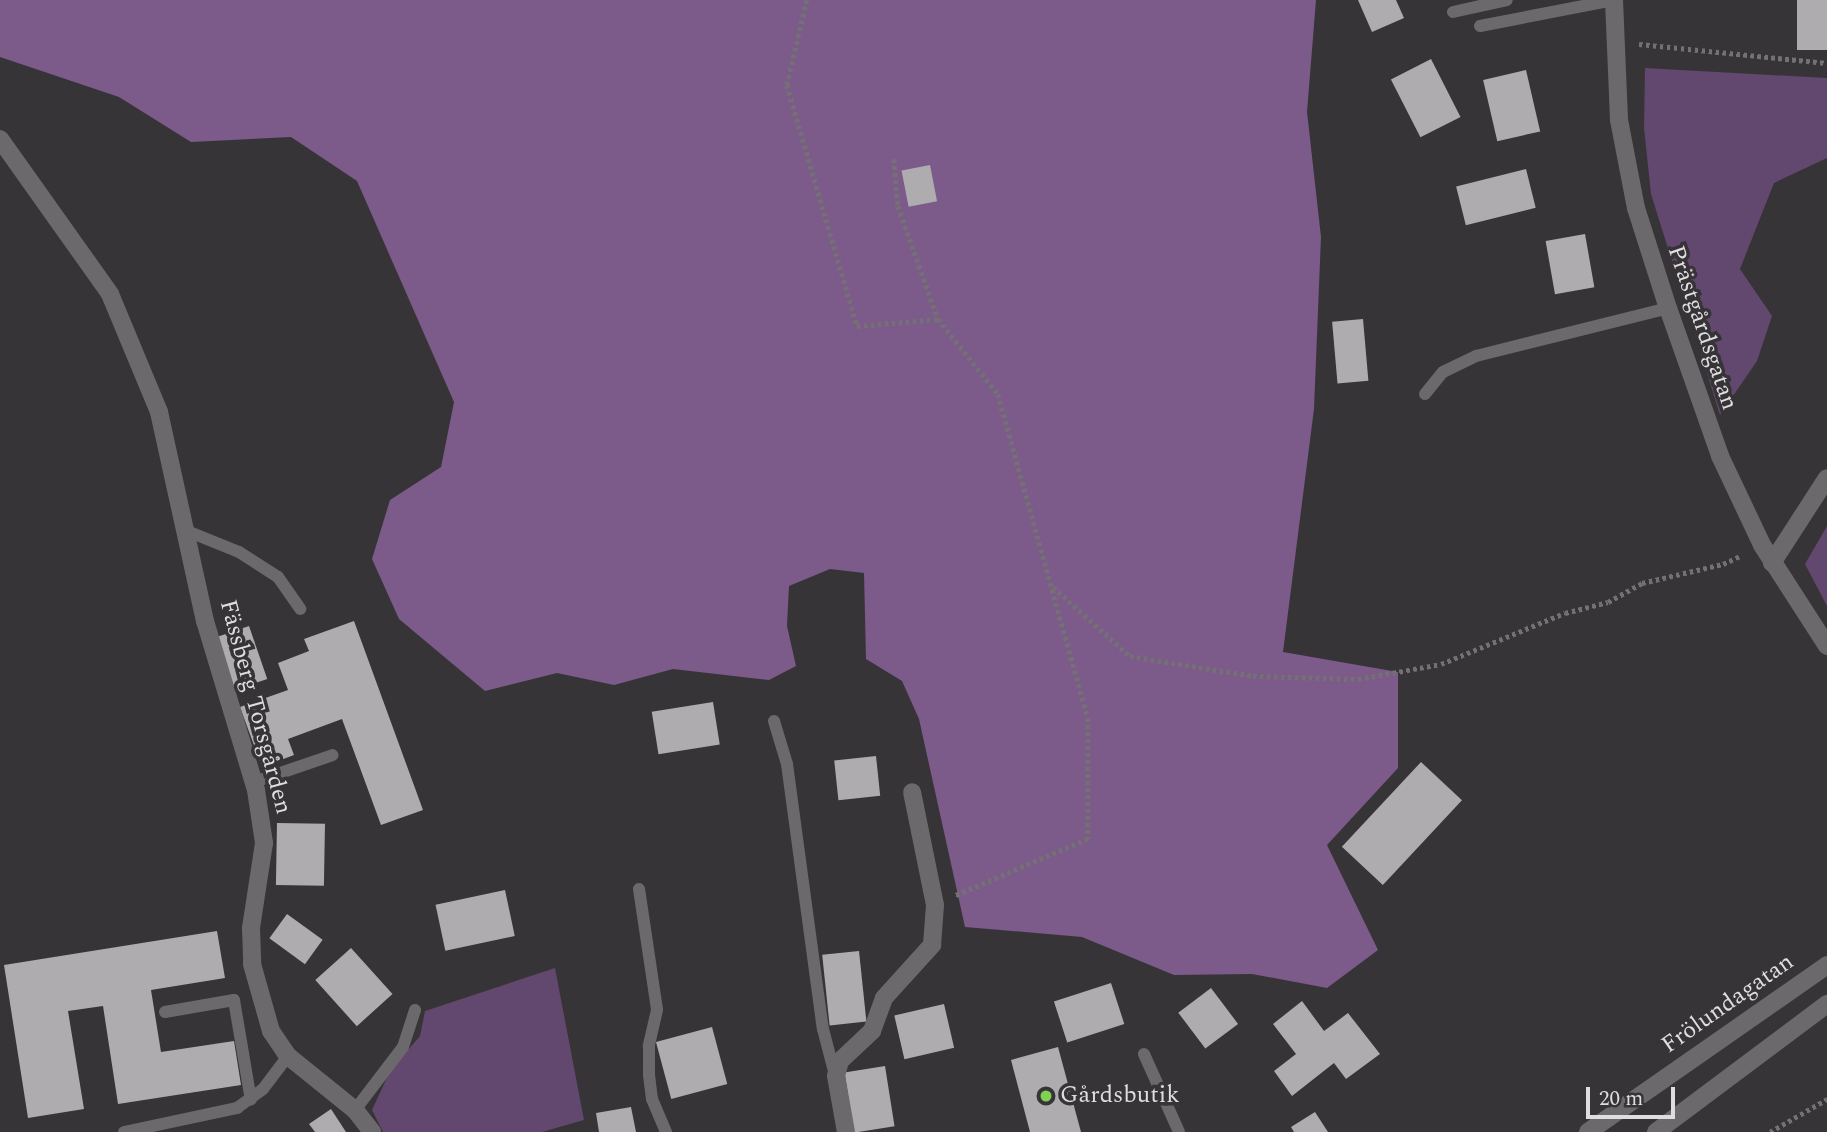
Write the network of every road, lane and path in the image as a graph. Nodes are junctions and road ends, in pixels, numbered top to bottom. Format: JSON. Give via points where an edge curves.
{"nodes":[{"id":1,"x":807,"y":0,"type":"edge"},
{"id":2,"x":1507,"y":0,"type":"edge"},
{"id":3,"x":1614,"y":0,"type":"edge"},
{"id":4,"x":1452,"y":12,"type":"dead end"},
{"id":5,"x":1480,"y":26,"type":"dead end"},
{"id":6,"x":1614,"y":42,"type":"junction"},
{"id":7,"x":1827,"y":62,"type":"edge"},
{"id":8,"x":0,"y":139,"type":"edge"},
{"id":9,"x":894,"y":159,"type":"dead end"},
{"id":10,"x":1668,"y":308,"type":"junction"},
{"id":11,"x":938,"y":318,"type":"junction"},
{"id":12,"x":1425,"y":394,"type":"dead end"},
{"id":13,"x":1827,"y":478,"type":"edge"},
{"id":14,"x":187,"y":531,"type":"junction"},
{"id":15,"x":1762,"y":545,"type":"junction"},
{"id":16,"x":1772,"y":563,"type":"junction"},
{"id":17,"x":1051,"y":586,"type":"junction"},
{"id":18,"x":300,"y":610,"type":"dead end"},
{"id":19,"x":1827,"y":646,"type":"edge"},
{"id":20,"x":774,"y":721,"type":"dead end"},
{"id":21,"x":333,"y":755,"type":"dead end"},
{"id":22,"x":254,"y":782,"type":"junction"},
{"id":23,"x":912,"y":792,"type":"dead end"},
{"id":24,"x":639,"y":889,"type":"dead end"},
{"id":25,"x":935,"y":905,"type":"junction"},
{"id":26,"x":1827,"y":965,"type":"edge"},
{"id":27,"x":1827,"y":1004,"type":"edge"},
{"id":28,"x":415,"y":1010,"type":"dead end"},
{"id":29,"x":165,"y":1012,"type":"dead end"},
{"id":30,"x":1144,"y":1054,"type":"dead end"},
{"id":31,"x":288,"y":1056,"type":"junction"},
{"id":32,"x":835,"y":1076,"type":"junction"},
{"id":33,"x":251,"y":1100,"type":"junction"},
{"id":34,"x":1827,"y":1100,"type":"edge"},
{"id":35,"x":355,"y":1110,"type":"junction"},
{"id":36,"x":124,"y":1132,"type":"edge"},
{"id":37,"x":372,"y":1132,"type":"edge"},
{"id":38,"x":667,"y":1132,"type":"edge"},
{"id":39,"x":846,"y":1132,"type":"edge"},
{"id":40,"x":1179,"y":1132,"type":"edge"},
{"id":41,"x":1588,"y":1132,"type":"edge"},
{"id":42,"x":1656,"y":1132,"type":"edge"},
{"id":43,"x":1770,"y":1132,"type":"edge"}],
"edges":[{"from":1,"to":11,"type":"path","via":[[787,85],[857,326]]},
{"from":2,"to":4,"type":"lane"},
{"from":3,"to":5,"type":"lane"},
{"from":3,"to":6,"type":"street","name":"Prästgårdsgatan"},
{"from":6,"to":7,"type":"path"},
{"from":6,"to":10,"type":"street","name":"Prästgårdsgatan","via":[[1627,163]]},
{"from":8,"to":14,"type":"street","name":"Fässberg Torsgården","via":[[76,241],[127,327],[159,412]]},
{"from":9,"to":11,"type":"path","via":[[898,206]]},
{"from":10,"to":12,"type":"lane","via":[[1476,355],[1443,372]]},
{"from":10,"to":15,"type":"street","name":"Prästgårdsgatan","via":[[1720,456]]},
{"from":11,"to":17,"type":"path","via":[[998,394]]},
{"from":13,"to":16,"type":"street"},
{"from":14,"to":18,"type":"lane","via":[[239,552],[278,577]]},
{"from":14,"to":22,"type":"street","name":"Fässberg Torsgården","via":[[205,621]]},
{"from":15,"to":16,"type":"street","name":"Prästgårdsgatan"},
{"from":15,"to":17,"type":"path","via":[[1723,564],[1643,583],[1608,602],[1565,612],[1441,664],[1359,679],[1253,676],[1130,656]]},
{"from":16,"to":19,"type":"street","name":"Prästgårdsgatan"},
{"from":17,"to":25,"type":"path","via":[[1088,718],[1088,839]]},
{"from":20,"to":32,"type":"lane","via":[[787,764],[823,1029]]},
{"from":21,"to":22,"type":"lane"},
{"from":22,"to":31,"type":"street","name":"Fässberg Torsgården","via":[[264,842],[251,928],[252,964],[271,1031]]},
{"from":23,"to":25,"type":"street"},
{"from":24,"to":38,"type":"lane","via":[[657,1010],[649,1046],[651,1087]]},
{"from":25,"to":32,"type":"street","via":[[932,946],[884,998],[872,1031],[840,1061]]},
{"from":26,"to":41,"type":"street","name":"Frölundagatan"},
{"from":27,"to":42,"type":"street"},
{"from":28,"to":35,"type":"lane","via":[[403,1047]]},
{"from":29,"to":33,"type":"lane","via":[[234,1000]]},
{"from":30,"to":40,"type":"lane"},
{"from":31,"to":33,"type":"lane"},
{"from":31,"to":35,"type":"street","name":"Fässberg Torsgården"},
{"from":32,"to":39,"type":"street"},
{"from":33,"to":36,"type":"lane","via":[[190,1121]]},
{"from":34,"to":43,"type":"path"},
{"from":35,"to":37,"type":"street","name":"Fässberg Torsgården"}]}
